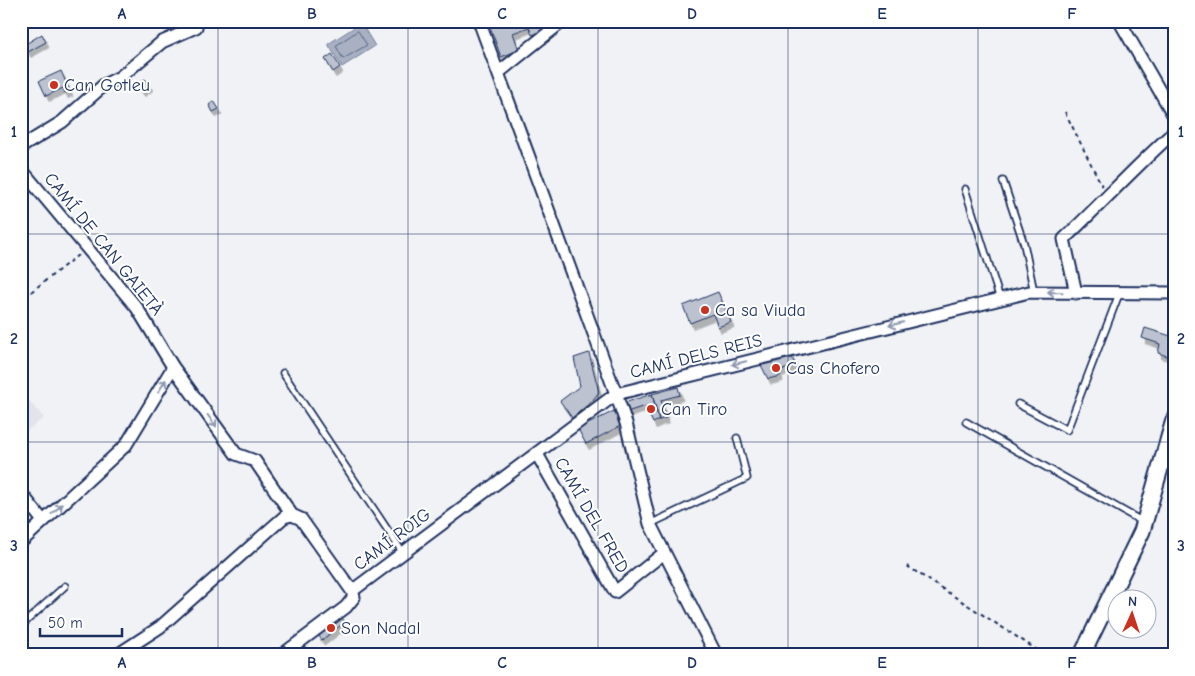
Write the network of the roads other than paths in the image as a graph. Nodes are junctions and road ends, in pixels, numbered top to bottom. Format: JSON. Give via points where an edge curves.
{"nodes":[{"id":1,"x":479,"y":21,"type":"edge"},
{"id":2,"x":563,"y":21,"type":"edge"},
{"id":3,"x":1120,"y":22,"type":"edge"},
{"id":4,"x":196,"y":27,"type":"dead end"},
{"id":5,"x":498,"y":73,"type":"junction"},
{"id":6,"x":1174,"y":116,"type":"edge"},
{"id":7,"x":1174,"y":132,"type":"edge"},
{"id":8,"x":21,"y":147,"type":"edge"},
{"id":9,"x":21,"y":170,"type":"edge"},
{"id":10,"x":1003,"y":181,"type":"dead end"},
{"id":11,"x":966,"y":189,"type":"dead end"},
{"id":12,"x":1034,"y":292,"type":"junction"},
{"id":13,"x":1076,"y":293,"type":"junction"},
{"id":14,"x":1174,"y":293,"type":"edge"},
{"id":15,"x":1119,"y":294,"type":"junction"},
{"id":16,"x":1000,"y":298,"type":"junction"},
{"id":17,"x":173,"y":367,"type":"junction"},
{"id":18,"x":283,"y":373,"type":"dead end"},
{"id":19,"x":616,"y":394,"type":"junction"},
{"id":20,"x":1018,"y":404,"type":"dead end"},
{"id":21,"x":1174,"y":420,"type":"edge"},
{"id":22,"x":966,"y":422,"type":"dead end"},
{"id":23,"x":737,"y":438,"type":"dead end"},
{"id":24,"x":537,"y":454,"type":"junction"},
{"id":25,"x":21,"y":493,"type":"edge"},
{"id":26,"x":292,"y":515,"type":"junction"},
{"id":27,"x":43,"y":521,"type":"junction"},
{"id":28,"x":1144,"y":523,"type":"junction"},
{"id":29,"x":650,"y":524,"type":"junction"},
{"id":30,"x":21,"y":542,"type":"edge"},
{"id":31,"x":403,"y":553,"type":"junction"},
{"id":32,"x":664,"y":553,"type":"junction"},
{"id":33,"x":64,"y":586,"type":"dead end"},
{"id":34,"x":352,"y":591,"type":"junction"},
{"id":35,"x":21,"y":626,"type":"edge"},
{"id":36,"x":116,"y":655,"type":"edge"},
{"id":37,"x":282,"y":655,"type":"edge"},
{"id":38,"x":716,"y":655,"type":"edge"},
{"id":39,"x":1082,"y":655,"type":"edge"}],
"edges":[{"from":1,"to":5,"type":"street","name":"CAMÍ DELS REIS"},
{"from":2,"to":5,"type":"street"},
{"from":3,"to":6,"type":"street"},
{"from":4,"to":8,"type":"street","via":[[162,42],[120,77],[104,85],[62,122]]},
{"from":5,"to":19,"type":"street","name":"CAMÍ DELS REIS"},
{"from":7,"to":13,"type":"street","via":[[1064,239]]},
{"from":9,"to":17,"type":"street","name":"CAMÍ DE CAN GAIETÀ","via":[[137,308]]},
{"from":10,"to":12,"type":"lane","via":[[1024,244]]},
{"from":11,"to":16,"type":"lane"},
{"from":13,"to":12,"type":"street","name":"CAMÍ DELS REIS","one_way":true},
{"from":12,"to":16,"type":"street","name":"CAMÍ DELS REIS"},
{"from":13,"to":15,"type":"street","name":"CAMÍ DELS REIS"},
{"from":14,"to":15,"type":"street","name":"CAMÍ DELS REIS"},
{"from":15,"to":20,"type":"lane","via":[[1067,430]]},
{"from":16,"to":19,"type":"street","name":"CAMÍ DELS REIS","one_way":true},
{"from":17,"to":26,"type":"street","name":"CAMÍ DE CAN GAIETÀ","one_way":true,"via":[[236,454],[255,461]]},
{"from":27,"to":17,"type":"street","one_way":true,"via":[[126,445]]},
{"from":18,"to":31,"type":"lane"},
{"from":19,"to":24,"type":"street","name":"CAMÍ ROIG"},
{"from":19,"to":29,"type":"street"},
{"from":21,"to":28,"type":"street"},
{"from":22,"to":28,"type":"lane"},
{"from":23,"to":29,"type":"lane","via":[[747,478]]},
{"from":24,"to":31,"type":"street","name":"CAMÍ ROIG"},
{"from":24,"to":32,"type":"street","name":"CAMÍ DEL FRED","via":[[615,592]]},
{"from":25,"to":27,"type":"street"},
{"from":26,"to":34,"type":"street","name":"CAMÍ ROIG","via":[[301,519]]},
{"from":26,"to":36,"type":"street","via":[[284,517],[160,627]]},
{"from":27,"to":30,"type":"street"},
{"from":28,"to":39,"type":"street"},
{"from":29,"to":32,"type":"street"},
{"from":31,"to":34,"type":"street","name":"CAMÍ ROIG"},
{"from":32,"to":38,"type":"street"},
{"from":33,"to":35,"type":"lane"},
{"from":34,"to":37,"type":"street","via":[[354,597],[346,607]]}]}
